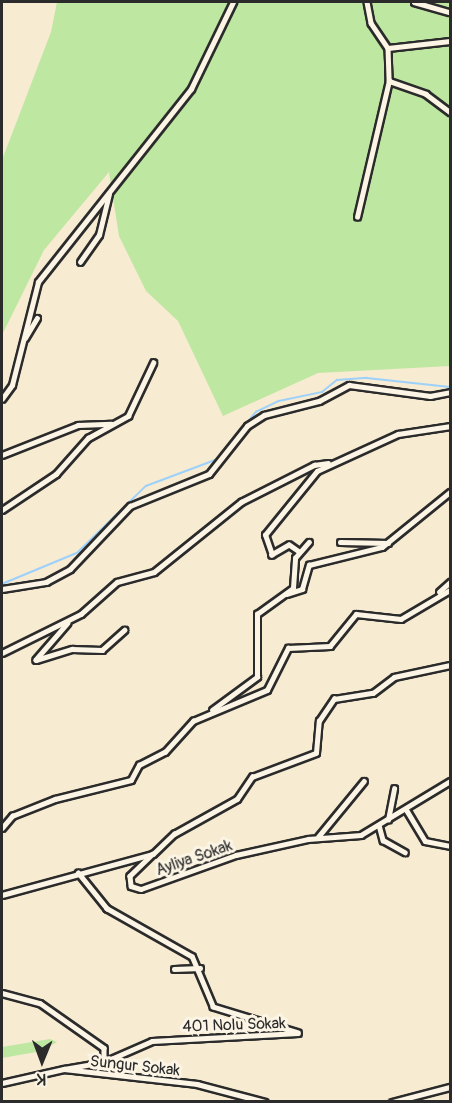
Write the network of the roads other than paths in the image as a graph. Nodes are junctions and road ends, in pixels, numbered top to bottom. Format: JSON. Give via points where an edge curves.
{"nodes":[{"id":1,"x":233,"y":2,"type":"edge"},
{"id":2,"x":367,"y":2,"type":"edge"},
{"id":3,"x":414,"y":2,"type":"edge"},
{"id":4,"x":450,"y":12,"type":"edge"},
{"id":5,"x":450,"y":41,"type":"edge"},
{"id":6,"x":388,"y":48,"type":"junction"},
{"id":7,"x":389,"y":81,"type":"junction"},
{"id":8,"x":450,"y":112,"type":"edge"},
{"id":9,"x":110,"y":191,"type":"junction"},
{"id":10,"x":357,"y":217,"type":"dead end"},
{"id":11,"x":80,"y":262,"type":"dead end"},
{"id":12,"x":37,"y":318,"type":"dead end"},
{"id":13,"x":25,"y":338,"type":"junction"},
{"id":14,"x":153,"y":363,"type":"dead end"},
{"id":15,"x":450,"y":392,"type":"edge"},
{"id":16,"x":2,"y":399,"type":"edge"},
{"id":17,"x":111,"y":424,"type":"junction"},
{"id":18,"x":450,"y":426,"type":"edge"},
{"id":19,"x":2,"y":455,"type":"edge"},
{"id":20,"x":328,"y":463,"type":"junction"},
{"id":21,"x":450,"y":492,"type":"edge"},
{"id":22,"x":2,"y":510,"type":"edge"},
{"id":23,"x":309,"y":542,"type":"dead end"},
{"id":24,"x":340,"y":542,"type":"dead end"},
{"id":25,"x":388,"y":543,"type":"junction"},
{"id":26,"x":299,"y":552,"type":"junction"},
{"id":27,"x":450,"y":582,"type":"edge"},
{"id":28,"x":2,"y":589,"type":"edge"},
{"id":29,"x":450,"y":590,"type":"edge"},
{"id":30,"x":438,"y":593,"type":"junction"},
{"id":31,"x":281,"y":594,"type":"junction"},
{"id":32,"x":72,"y":619,"type":"junction"},
{"id":33,"x":124,"y":630,"type":"dead end"},
{"id":34,"x":2,"y":653,"type":"edge"},
{"id":35,"x":450,"y":665,"type":"edge"},
{"id":36,"x":210,"y":712,"type":"junction"},
{"id":37,"x":364,"y":781,"type":"dead end"},
{"id":38,"x":450,"y":781,"type":"edge"},
{"id":39,"x":394,"y":789,"type":"dead end"},
{"id":40,"x":406,"y":809,"type":"junction"},
{"id":41,"x":388,"y":820,"type":"junction"},
{"id":42,"x":379,"y":825,"type":"junction"},
{"id":43,"x":2,"y":828,"type":"edge"},
{"id":44,"x":318,"y":837,"type":"junction"},
{"id":45,"x":450,"y":846,"type":"edge"},
{"id":46,"x":405,"y":852,"type":"dead end"},
{"id":47,"x":153,"y":854,"type":"junction"},
{"id":48,"x":78,"y":873,"type":"junction"},
{"id":49,"x":2,"y":895,"type":"edge"},
{"id":50,"x":200,"y":968,"type":"junction"},
{"id":51,"x":174,"y":969,"type":"dead end"},
{"id":52,"x":2,"y":993,"type":"edge"},
{"id":53,"x":104,"y":1062,"type":"junction"},
{"id":54,"x":64,"y":1069,"type":"junction"},
{"id":55,"x":2,"y":1083,"type":"edge"},
{"id":56,"x":450,"y":1087,"type":"edge"},
{"id":57,"x":265,"y":1101,"type":"edge"},
{"id":58,"x":396,"y":1101,"type":"edge"}],
"edges":[{"from":1,"to":9,"type":"street","via":[[191,89]]},
{"from":2,"to":6,"type":"street","via":[[371,23]]},
{"from":3,"to":4,"type":"street"},
{"from":5,"to":6,"type":"street"},
{"from":6,"to":7,"type":"street"},
{"from":7,"to":8,"type":"street","via":[[426,94]]},
{"from":7,"to":10,"type":"street"},
{"from":9,"to":11,"type":"street","via":[[99,235]]},
{"from":9,"to":13,"type":"street","via":[[38,282]]},
{"from":12,"to":13,"type":"street"},
{"from":13,"to":16,"type":"street","via":[[12,385]]},
{"from":14,"to":17,"type":"street","via":[[139,402]]},
{"from":15,"to":28,"type":"street","via":[[430,396],[349,385],[319,401],[264,416],[247,426],[209,474],[130,506],[70,569],[46,582]]},
{"from":17,"to":19,"type":"street","via":[[78,425]]},
{"from":17,"to":22,"type":"street","via":[[88,438],[56,474]]},
{"from":18,"to":20,"type":"street","via":[[398,434],[375,448]]},
{"from":20,"to":26,"type":"street","via":[[298,489],[267,529],[264,542],[272,555],[289,545]]},
{"from":20,"to":32,"type":"street","via":[[314,465],[242,502],[154,572],[111,585]]},
{"from":21,"to":25,"type":"street"},
{"from":23,"to":26,"type":"street"},
{"from":24,"to":25,"type":"street"},
{"from":25,"to":31,"type":"street","via":[[309,565],[302,589]]},
{"from":26,"to":31,"type":"street","via":[[293,588]]},
{"from":27,"to":30,"type":"street"},
{"from":29,"to":30,"type":"street"},
{"from":30,"to":36,"type":"street","via":[[415,615],[401,619],[356,614],[330,646],[288,648],[267,690]]},
{"from":31,"to":36,"type":"street","via":[[257,614],[257,677]]},
{"from":32,"to":33,"type":"street","via":[[36,660],[72,649],[102,650]]},
{"from":32,"to":34,"type":"street"},
{"from":35,"to":47,"type":"street","via":[[394,677],[373,693],[334,699],[319,721],[316,753],[252,777],[237,799],[174,834]]},
{"from":36,"to":43,"type":"street","via":[[120,787],[55,799],[12,816]]},
{"from":37,"to":44,"type":"street"},
{"from":38,"to":40,"type":"street","name":"Ayliya Sokak"},
{"from":39,"to":41,"type":"street"},
{"from":40,"to":41,"type":"street","name":"Ayliya Sokak"},
{"from":40,"to":45,"type":"street","via":[[425,841]]},
{"from":41,"to":42,"type":"street","name":"Ayliya Sokak"},
{"from":42,"to":44,"type":"street","name":"Ayliya Sokak","via":[[355,836]]},
{"from":42,"to":46,"type":"street","via":[[383,840]]},
{"from":44,"to":47,"type":"street","name":"Ayliya Sokak","via":[[236,855],[187,876],[133,888],[131,872]]},
{"from":47,"to":48,"type":"street","name":"Ayliya Sokak"},
{"from":48,"to":49,"type":"street","name":"Ayliya Sokak"},
{"from":48,"to":50,"type":"street","via":[[107,909],[136,920],[166,945],[192,957]]},
{"from":50,"to":51,"type":"street"},
{"from":50,"to":53,"type":"street","name":"401 Nolu Sokak","via":[[206,1000],[218,1011],[298,1032],[152,1041]]},
{"from":52,"to":53,"type":"street","via":[[40,1004],[104,1048]]},
{"from":53,"to":54,"type":"street","name":"401 Nolu Sokak"},
{"from":54,"to":55,"type":"street","name":"Sungur Sokak"},
{"from":54,"to":57,"type":"street","name":"Sungur Sokak","via":[[197,1084]]},
{"from":56,"to":58,"type":"street"}]}
